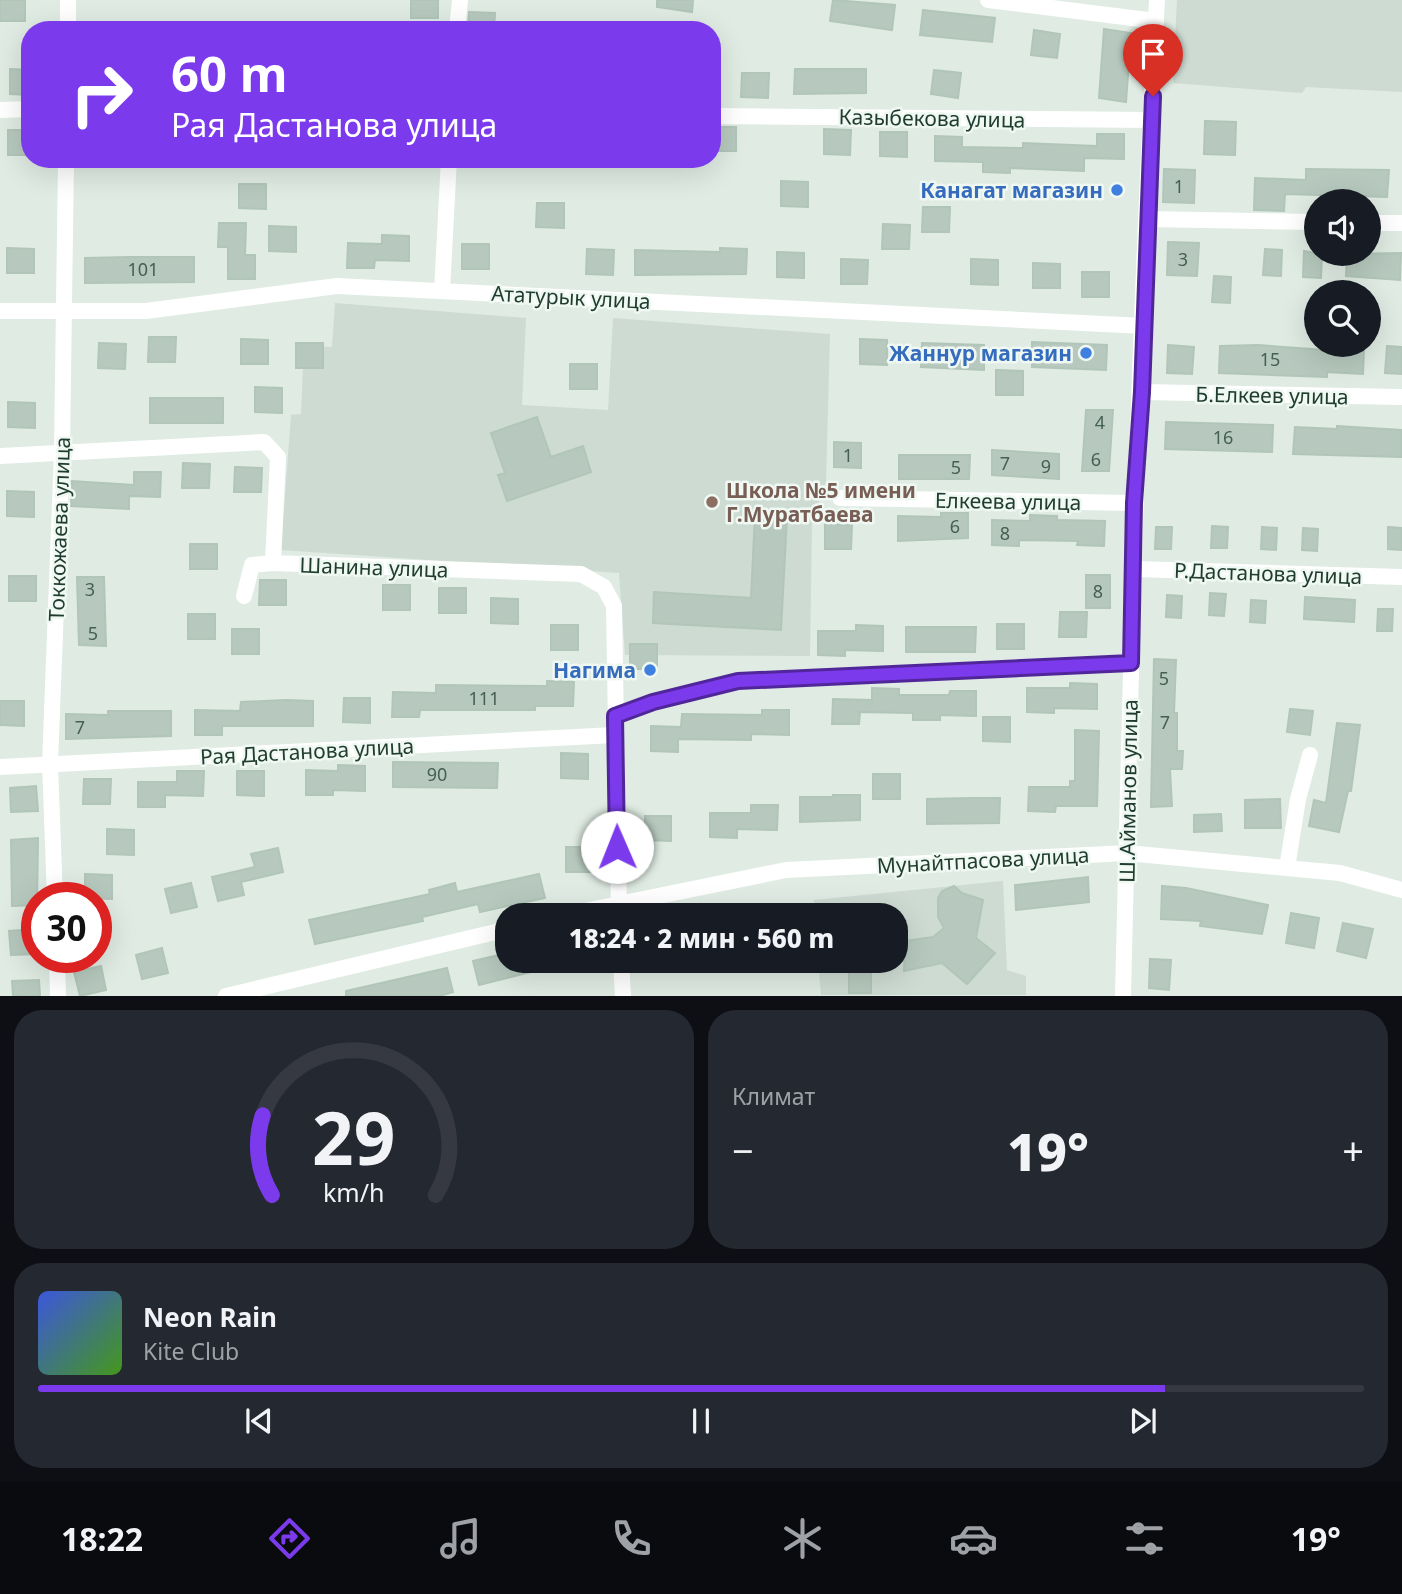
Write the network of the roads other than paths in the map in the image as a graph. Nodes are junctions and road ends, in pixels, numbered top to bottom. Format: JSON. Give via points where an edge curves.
{"nodes":[{"id":1,"x":68,"y":0,"type":"edge"},
{"id":2,"x":460,"y":0,"type":"edge"},
{"id":3,"x":988,"y":0,"type":"edge"},
{"id":4,"x":1157,"y":0,"type":"edge"},
{"id":5,"x":1156,"y":20,"type":"junction"},
{"id":6,"x":68,"y":21,"type":"edge"},
{"id":7,"x":458,"y":21,"type":"edge"},
{"id":8,"x":21,"y":109,"type":"edge"},
{"id":9,"x":0,"y":110,"type":"edge"},
{"id":10,"x":721,"y":116,"type":"edge"},
{"id":11,"x":1153,"y":121,"type":"junction"},
{"id":12,"x":66,"y":168,"type":"edge"},
{"id":13,"x":449,"y":168,"type":"edge"},
{"id":14,"x":1147,"y":219,"type":"junction"},
{"id":15,"x":1304,"y":222,"type":"edge"},
{"id":16,"x":1381,"y":223,"type":"edge"},
{"id":17,"x":1402,"y":223,"type":"edge"},
{"id":18,"x":442,"y":291,"type":"junction"},
{"id":19,"x":0,"y":311,"type":"edge"},
{"id":20,"x":63,"y":311,"type":"junction"},
{"id":21,"x":1144,"y":326,"type":"junction"},
{"id":22,"x":1142,"y":392,"type":"junction"},
{"id":23,"x":1402,"y":397,"type":"edge"},
{"id":24,"x":62,"y":451,"type":"junction"},
{"id":25,"x":0,"y":456,"type":"edge"},
{"id":26,"x":841,"y":498,"type":"dead end"},
{"id":27,"x":1134,"y":503,"type":"junction"},
{"id":28,"x":273,"y":563,"type":"junction"},
{"id":29,"x":1134,"y":569,"type":"junction"},
{"id":30,"x":1402,"y":577,"type":"edge"},
{"id":31,"x":244,"y":596,"type":"dead end"},
{"id":32,"x":1131,"y":663,"type":"junction"},
{"id":33,"x":615,"y":716,"type":"junction"},
{"id":34,"x":614,"y":735,"type":"junction"},
{"id":35,"x":1310,"y":755,"type":"dead end"},
{"id":36,"x":50,"y":764,"type":"junction"},
{"id":37,"x":0,"y":767,"type":"edge"},
{"id":38,"x":1127,"y":853,"type":"junction"},
{"id":39,"x":1287,"y":868,"type":"junction"},
{"id":40,"x":54,"y":882,"type":"edge"},
{"id":41,"x":1402,"y":890,"type":"edge"},
{"id":42,"x":618,"y":903,"type":"edge"},
{"id":43,"x":644,"y":903,"type":"edge"},
{"id":44,"x":495,"y":932,"type":"edge"},
{"id":45,"x":57,"y":973,"type":"edge"},
{"id":46,"x":622,"y":973,"type":"edge"},
{"id":47,"x":58,"y":996,"type":"edge"},
{"id":48,"x":226,"y":996,"type":"edge"},
{"id":49,"x":624,"y":996,"type":"edge"},
{"id":50,"x":1123,"y":996,"type":"edge"}],
"edges":[{"from":1,"to":6,"type":"street"},
{"from":2,"to":7,"type":"street"},
{"from":3,"to":5,"type":"street"},
{"from":4,"to":5,"type":"street","name":"Ш.Айманов улица"},
{"from":5,"to":11,"type":"street","name":"Ш.Айманов улица"},
{"from":8,"to":9,"type":"street"},
{"from":10,"to":11,"type":"street","name":"Казыбекова улица"},
{"from":11,"to":14,"type":"street","name":"Ш.Айманов улица"},
{"from":12,"to":20,"type":"street","name":"Токкожаева улица"},
{"from":13,"to":18,"type":"street"},
{"from":14,"to":15,"type":"street"},
{"from":14,"to":21,"type":"street","name":"Ш.Айманов улица"},
{"from":16,"to":17,"type":"street"},
{"from":18,"to":20,"type":"street","name":"Ататурык улица","via":[[337,286],[146,311]]},
{"from":18,"to":21,"type":"street","name":"Ататурык улица"},
{"from":19,"to":20,"type":"street","name":"Ататурык улица"},
{"from":20,"to":24,"type":"street","name":"Токкожаева улица"},
{"from":21,"to":22,"type":"street","name":"Ш.Айманов улица"},
{"from":22,"to":23,"type":"street","name":"Б.Елкеев улица"},
{"from":22,"to":27,"type":"street","name":"Ш.Айманов улица"},
{"from":24,"to":25,"type":"street","name":"Шанина улица"},
{"from":24,"to":28,"type":"street","name":"Шанина улица","via":[[264,442],[278,457]]},
{"from":24,"to":36,"type":"street","name":"Токкожаева улица"},
{"from":26,"to":27,"type":"street","name":"Елкеева улица"},
{"from":27,"to":29,"type":"street","name":"Ш.Айманов улица"},
{"from":28,"to":31,"type":"street","via":[[252,565]]},
{"from":28,"to":33,"type":"street","name":"Шанина улица","via":[[581,574],[604,587],[614,606]]},
{"from":29,"to":30,"type":"street","name":"Р.Дастанова улица"},
{"from":29,"to":32,"type":"street","name":"Ш.Айманов улица"},
{"from":32,"to":33,"type":"street","via":[[738,681]]},
{"from":32,"to":38,"type":"street","name":"Ш.Айманов улица"},
{"from":33,"to":34,"type":"street","name":"Шанина улица"},
{"from":34,"to":36,"type":"street","name":"Рая Дастанова улица"},
{"from":34,"to":42,"type":"street","name":"Шанина улица"},
{"from":35,"to":39,"type":"street"},
{"from":36,"to":37,"type":"street","name":"Рая Дастанова улица"},
{"from":36,"to":40,"type":"street","name":"Токкожаева улица"},
{"from":38,"to":39,"type":"street","name":"Мунайтпасова улица"},
{"from":38,"to":43,"type":"street","name":"Мунайтпасова улица","via":[[786,870]]},
{"from":38,"to":50,"type":"street","name":"Ш.Айманов улица"},
{"from":39,"to":41,"type":"street","name":"Мунайтпасова улица","via":[[1340,873]]},
{"from":44,"to":48,"type":"street"},
{"from":45,"to":47,"type":"street"},
{"from":46,"to":49,"type":"street"}]}
